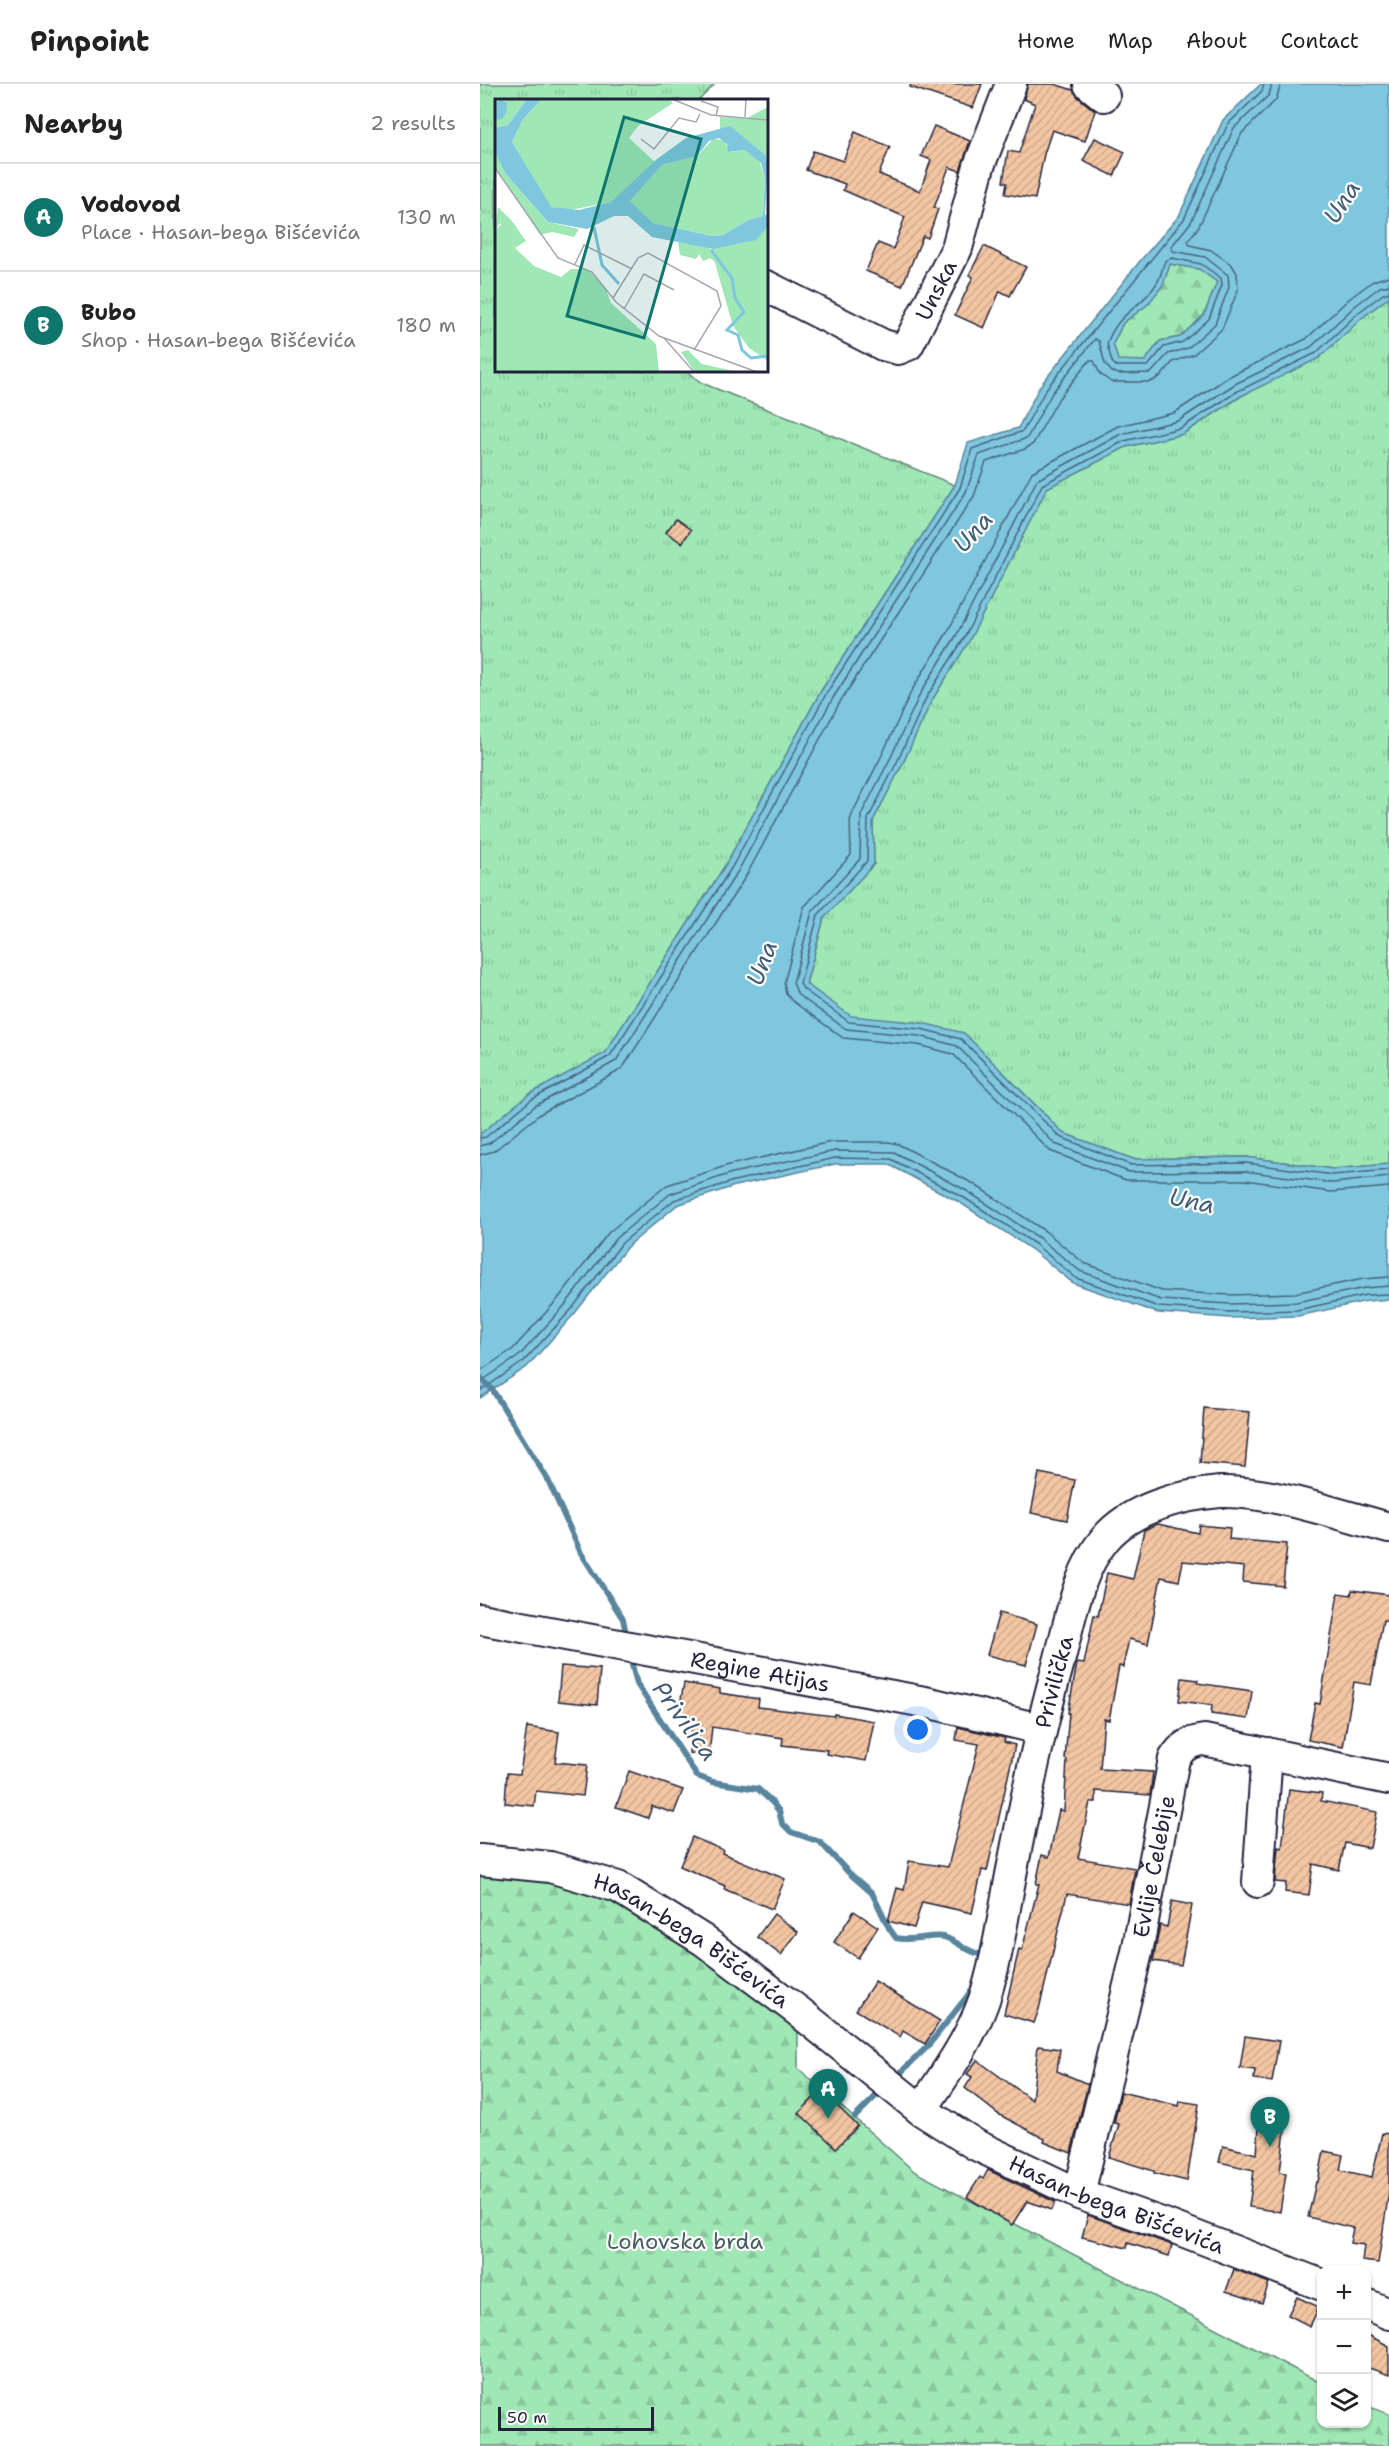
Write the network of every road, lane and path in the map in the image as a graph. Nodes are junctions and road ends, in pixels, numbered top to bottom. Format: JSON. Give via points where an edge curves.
{"nodes":[{"id":1,"x":1011,"y":84,"type":"edge"},
{"id":2,"x":768,"y":287,"type":"edge"},
{"id":3,"x":1389,"y":1528,"type":"edge"},
{"id":4,"x":480,"y":1619,"type":"edge"},
{"id":5,"x":1040,"y":1730,"type":"junction"},
{"id":6,"x":1267,"y":1754,"type":"junction"},
{"id":7,"x":1389,"y":1779,"type":"edge"},
{"id":8,"x":480,"y":1860,"type":"edge"},
{"id":9,"x":1258,"y":1882,"type":"dead end"},
{"id":10,"x":921,"y":2110,"type":"junction"},
{"id":11,"x":1079,"y":2194,"type":"junction"},
{"id":12,"x":1317,"y":2283,"type":"edge"},
{"id":13,"x":1371,"y":2306,"type":"edge"},
{"id":14,"x":1389,"y":2314,"type":"edge"}],
"edges":[{"from":1,"to":2,"type":"street","name":"Unska","via":[[979,166],[957,248],[908,345],[898,349],[883,345]]},
{"from":3,"to":5,"type":"street","name":"Privilička","via":[[1249,1493],[1221,1492],[1144,1511],[1105,1539],[1094,1555],[1082,1581]]},
{"from":4,"to":5,"type":"street","name":"Regine Atijas","via":[[930,1703]]},
{"from":5,"to":10,"type":"street","name":"Privilička","via":[[984,1999],[963,2043]]},
{"from":6,"to":7,"type":"street","name":"Evlije Čelebije"},
{"from":6,"to":9,"type":"street"},
{"from":6,"to":11,"type":"street","name":"Evlije Čelebije","via":[[1204,1740],[1185,1745],[1174,1760],[1137,1952]]},
{"from":8,"to":10,"type":"street","name":"Hasan-bega Bišćevića","via":[[550,1867],[618,1887],[703,1940]]},
{"from":10,"to":11,"type":"street","name":"Hasan-bega Bišćevića","via":[[976,2145]]},
{"from":11,"to":12,"type":"street","name":"Hasan-bega Bišćevića"},
{"from":13,"to":14,"type":"street"}]}
